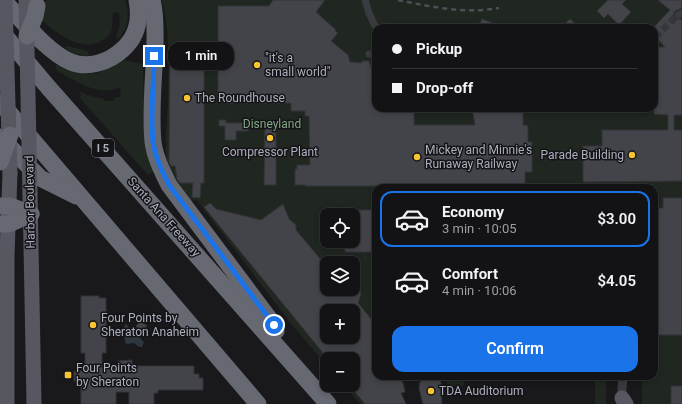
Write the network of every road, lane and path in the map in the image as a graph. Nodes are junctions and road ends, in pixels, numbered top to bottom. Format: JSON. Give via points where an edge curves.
{"nodes":[{"id":1,"x":4,"y":0,"type":"edge"},
{"id":2,"x":137,"y":0,"type":"edge"},
{"id":3,"x":152,"y":0,"type":"edge"},
{"id":4,"x":365,"y":0,"type":"edge"},
{"id":5,"x":34,"y":2,"type":"edge"},
{"id":6,"x":374,"y":24,"type":"edge"},
{"id":7,"x":0,"y":30,"type":"edge"},
{"id":8,"x":27,"y":36,"type":"joint"},
{"id":9,"x":0,"y":102,"type":"edge"},
{"id":10,"x":5,"y":136,"type":"edge"},
{"id":11,"x":5,"y":167,"type":"edge"},
{"id":12,"x":83,"y":200,"type":"junction"},
{"id":13,"x":5,"y":206,"type":"edge"},
{"id":14,"x":31,"y":214,"type":"junction"},
{"id":15,"x":4,"y":224,"type":"edge"},
{"id":16,"x":287,"y":358,"type":"junction"},
{"id":17,"x":622,"y":380,"type":"edge"},
{"id":18,"x":623,"y":402,"type":"edge"},
{"id":19,"x":7,"y":404,"type":"edge"},
{"id":20,"x":34,"y":404,"type":"edge"},
{"id":21,"x":258,"y":404,"type":"edge"},
{"id":22,"x":328,"y":404,"type":"edge"}],
"edges":[{"from":1,"to":2,"type":"highway","via":[[43,43],[70,62],[84,65],[107,61],[126,47],[137,30]]},
{"from":1,"to":10,"type":"main road","bridge":true},
{"from":3,"to":16,"type":"highway","via":[[155,25],[153,142],[158,161],[169,185],[274,325]]},
{"from":4,"to":6,"type":"street"},
{"from":5,"to":8,"type":"highway","bridge":true,"via":[[35,16]]},
{"from":7,"to":16,"type":"highway","name":"Santa Ana Freeway","number":"I 5"},
{"from":8,"to":14,"type":"main road","name":"Harbor Boulevard","bridge":true},
{"from":9,"to":12,"type":"highway"},
{"from":10,"to":11,"type":"highway","bridge":true},
{"from":10,"to":12,"type":"highway","via":[[40,178]]},
{"from":11,"to":13,"type":"main road","name":"Harbor Boulevard"},
{"from":12,"to":21,"type":"highway"},
{"from":13,"to":14,"type":"highway"},
{"from":13,"to":15,"type":"main road","name":"Harbor Boulevard"},
{"from":14,"to":15,"type":"highway"},
{"from":14,"to":20,"type":"main road","name":"Harbor Boulevard"},
{"from":15,"to":19,"type":"main road","name":"Harbor Boulevard","via":[[7,255]]},
{"from":16,"to":22,"type":"highway","name":"Santa Ana Freeway","number":"I 5"},
{"from":17,"to":18,"type":"street"}]}
